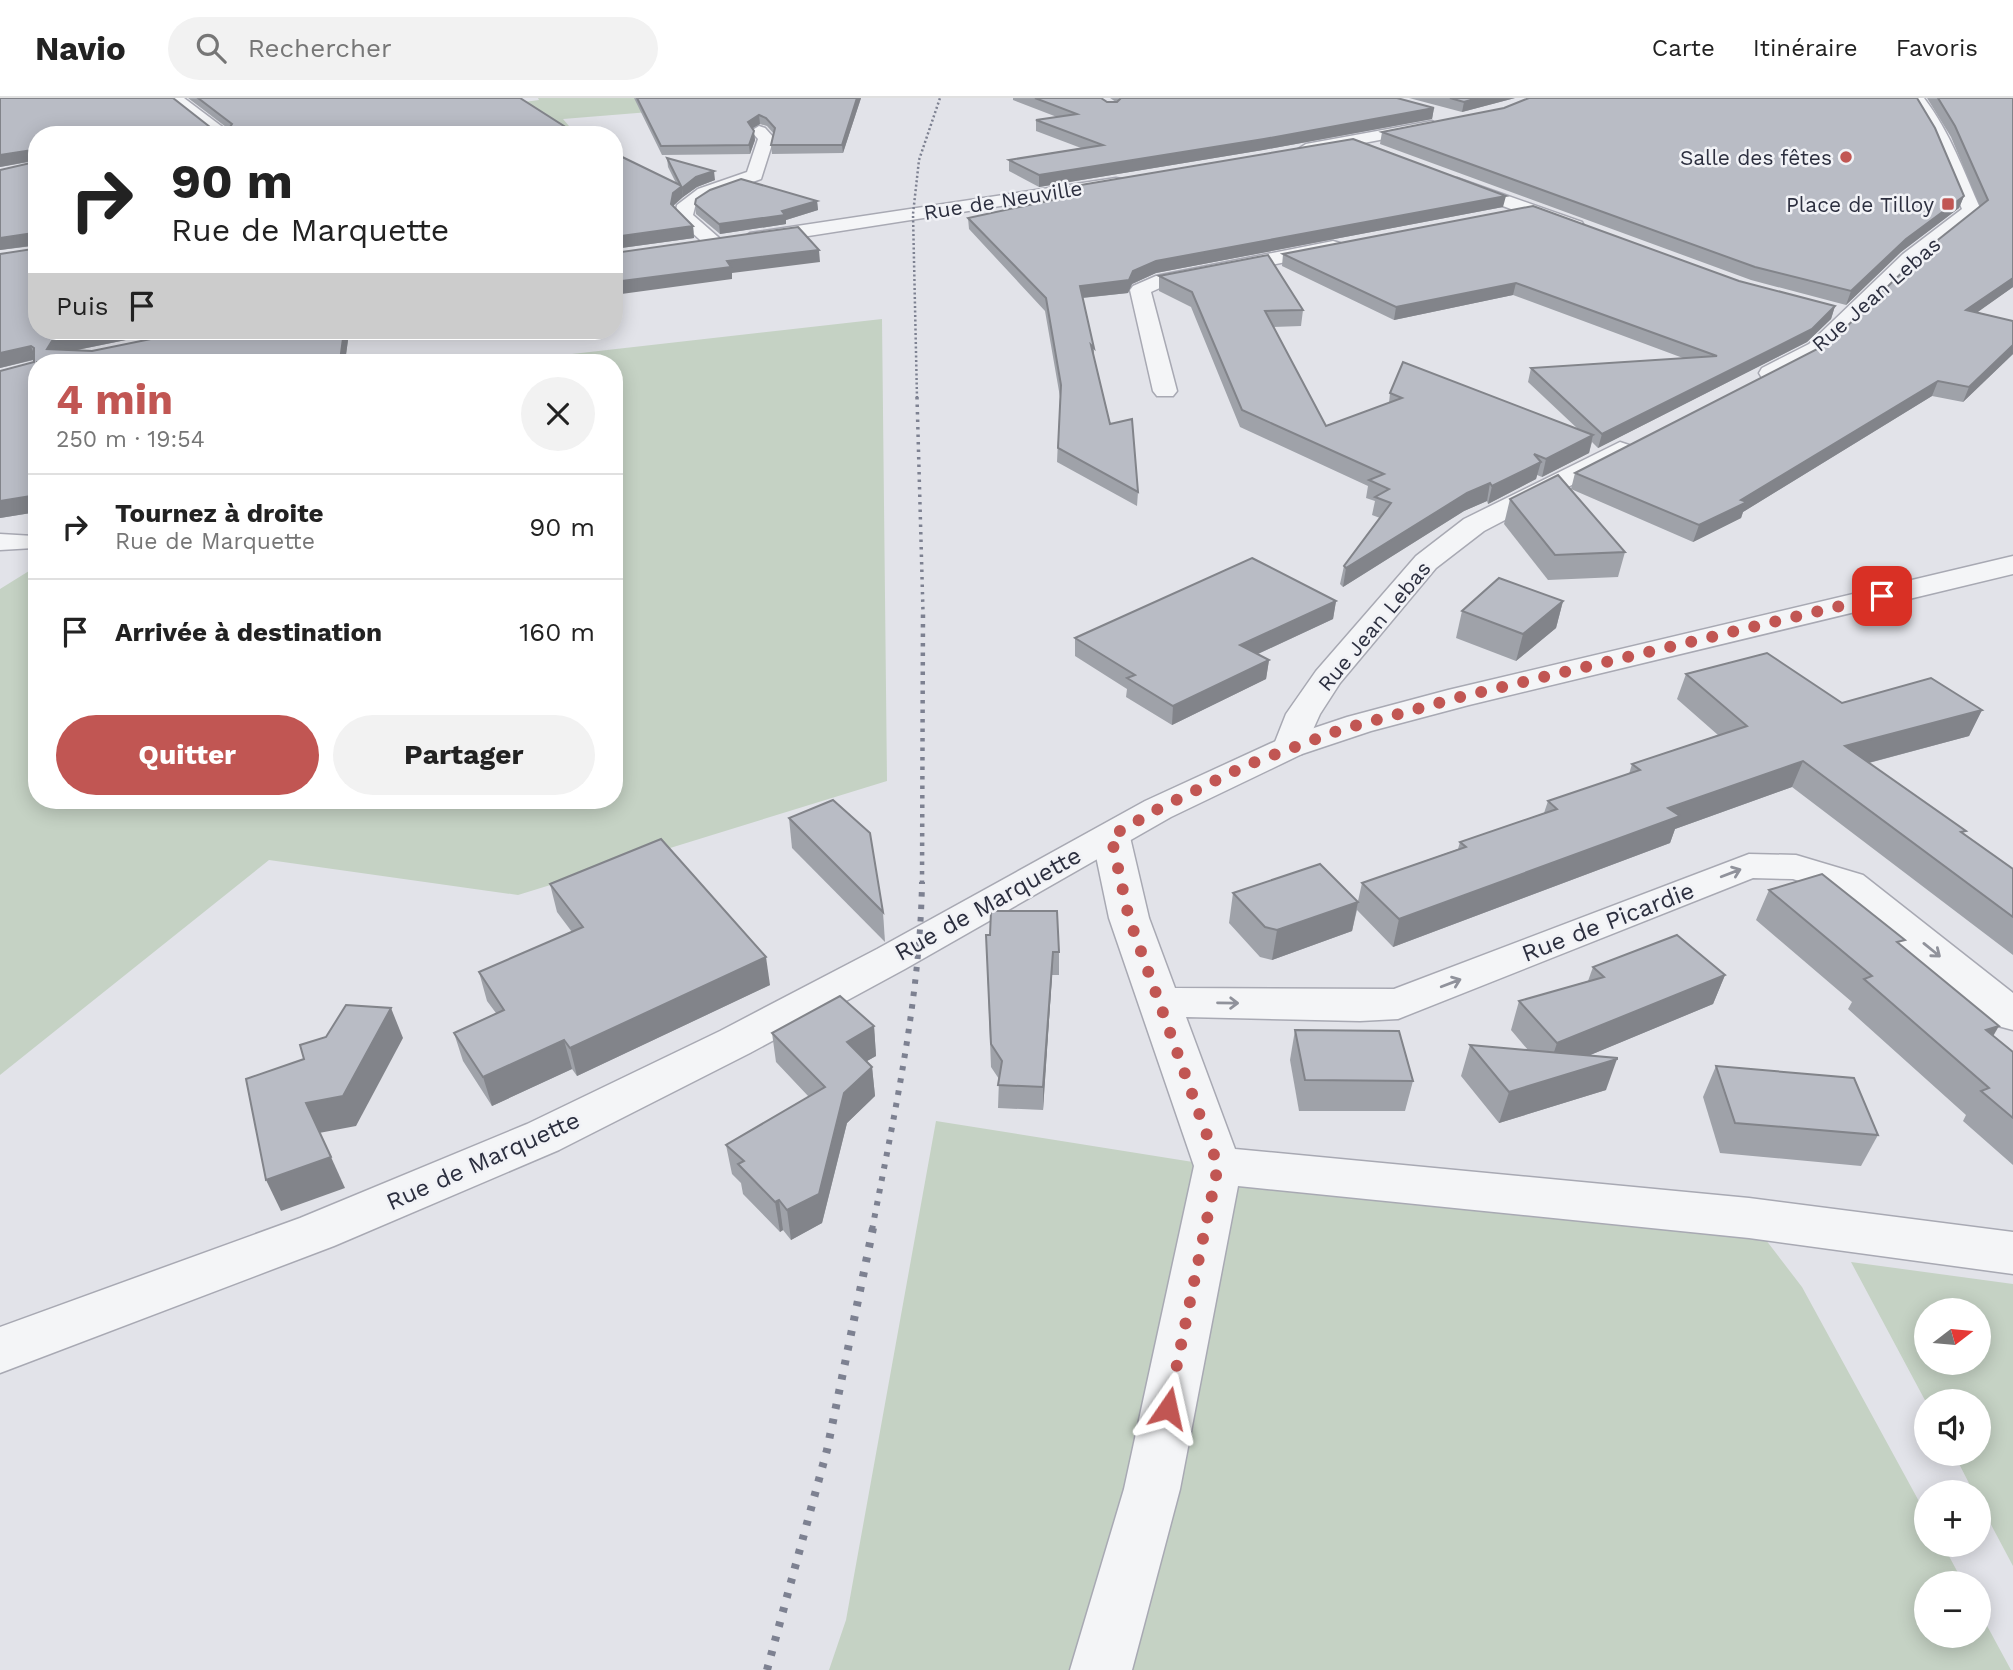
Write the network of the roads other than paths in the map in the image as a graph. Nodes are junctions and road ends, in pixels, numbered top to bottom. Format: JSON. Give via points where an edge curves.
{"nodes":[{"id":1,"x":175,"y":98,"type":"edge"},
{"id":2,"x":1916,"y":98,"type":"edge"},
{"id":3,"x":1440,"y":115,"type":"dead end"},
{"id":4,"x":213,"y":126,"type":"edge"},
{"id":5,"x":760,"y":131,"type":"dead end"},
{"id":6,"x":1353,"y":142,"type":"junction"},
{"id":7,"x":1293,"y":151,"type":"edge"},
{"id":8,"x":1380,"y":154,"type":"edge"},
{"id":9,"x":1442,"y":177,"type":"edge"},
{"id":10,"x":1129,"y":180,"type":"edge"},
{"id":11,"x":1529,"y":210,"type":"junction"},
{"id":12,"x":1488,"y":218,"type":"edge"},
{"id":13,"x":1592,"y":232,"type":"edge"},
{"id":14,"x":1355,"y":243,"type":"edge"},
{"id":15,"x":716,"y":244,"type":"junction"},
{"id":16,"x":690,"y":247,"type":"edge"},
{"id":17,"x":1825,"y":310,"type":"edge"},
{"id":18,"x":1849,"y":315,"type":"junction"},
{"id":19,"x":1744,"y":387,"type":"edge"},
{"id":20,"x":1166,"y":391,"type":"dead end"},
{"id":21,"x":1646,"y":437,"type":"edge"},
{"id":22,"x":2012,"y":567,"type":"edge"},
{"id":23,"x":1290,"y":747,"type":"junction"},
{"id":24,"x":1111,"y":836,"type":"junction"},
{"id":25,"x":1159,"y":1002,"type":"junction"},
{"id":26,"x":2013,"y":1015,"type":"edge"},
{"id":27,"x":1218,"y":1166,"type":"junction"},
{"id":28,"x":2013,"y":1253,"type":"edge"},
{"id":29,"x":0,"y":1350,"type":"edge"},
{"id":30,"x":1101,"y":1670,"type":"edge"}],
"edges":[{"from":1,"to":4,"type":"street"},
{"from":2,"to":18,"type":"street","name":"Rue Jean Lebas","via":[[1951,157],[1972,210],[1910,258]]},
{"from":3,"to":6,"type":"street"},
{"from":5,"to":15,"type":"street","via":[[766,138],[755,175],[704,193],[686,205],[684,216]]},
{"from":6,"to":7,"type":"street"},
{"from":6,"to":8,"type":"street"},
{"from":9,"to":11,"type":"street"},
{"from":10,"to":15,"type":"street","name":"Rue de Neuville"},
{"from":11,"to":12,"type":"street"},
{"from":11,"to":13,"type":"street"},
{"from":14,"to":20,"type":"street","via":[[1156,282],[1140,290]]},
{"from":15,"to":16,"type":"street","name":"Rue de Neuville"},
{"from":17,"to":18,"type":"street"},
{"from":18,"to":19,"type":"street","name":"Rue Jean Lebas","via":[[1817,349]]},
{"from":21,"to":23,"type":"street","name":"Rue Jean Lebas","via":[[1474,525],[1426,562],[1327,678],[1303,714]]},
{"from":22,"to":23,"type":"street","name":"Rue de Marquette","via":[[1449,700]]},
{"from":23,"to":24,"type":"street","name":"Rue de Marquette"},
{"from":24,"to":25,"type":"street","via":[[1129,918]]},
{"from":24,"to":29,"type":"street","name":"Rue de Marquette","via":[[747,1035],[543,1137],[317,1232]]},
{"from":25,"to":26,"type":"street","name":"Rue de Picardie","one_way":true,"via":[[1398,1004],[1749,866],[1796,867],[1849,884]]},
{"from":25,"to":27,"type":"street"},
{"from":27,"to":28,"type":"street","via":[[1749,1218]]},
{"from":27,"to":30,"type":"street","via":[[1152,1489]]}]}
